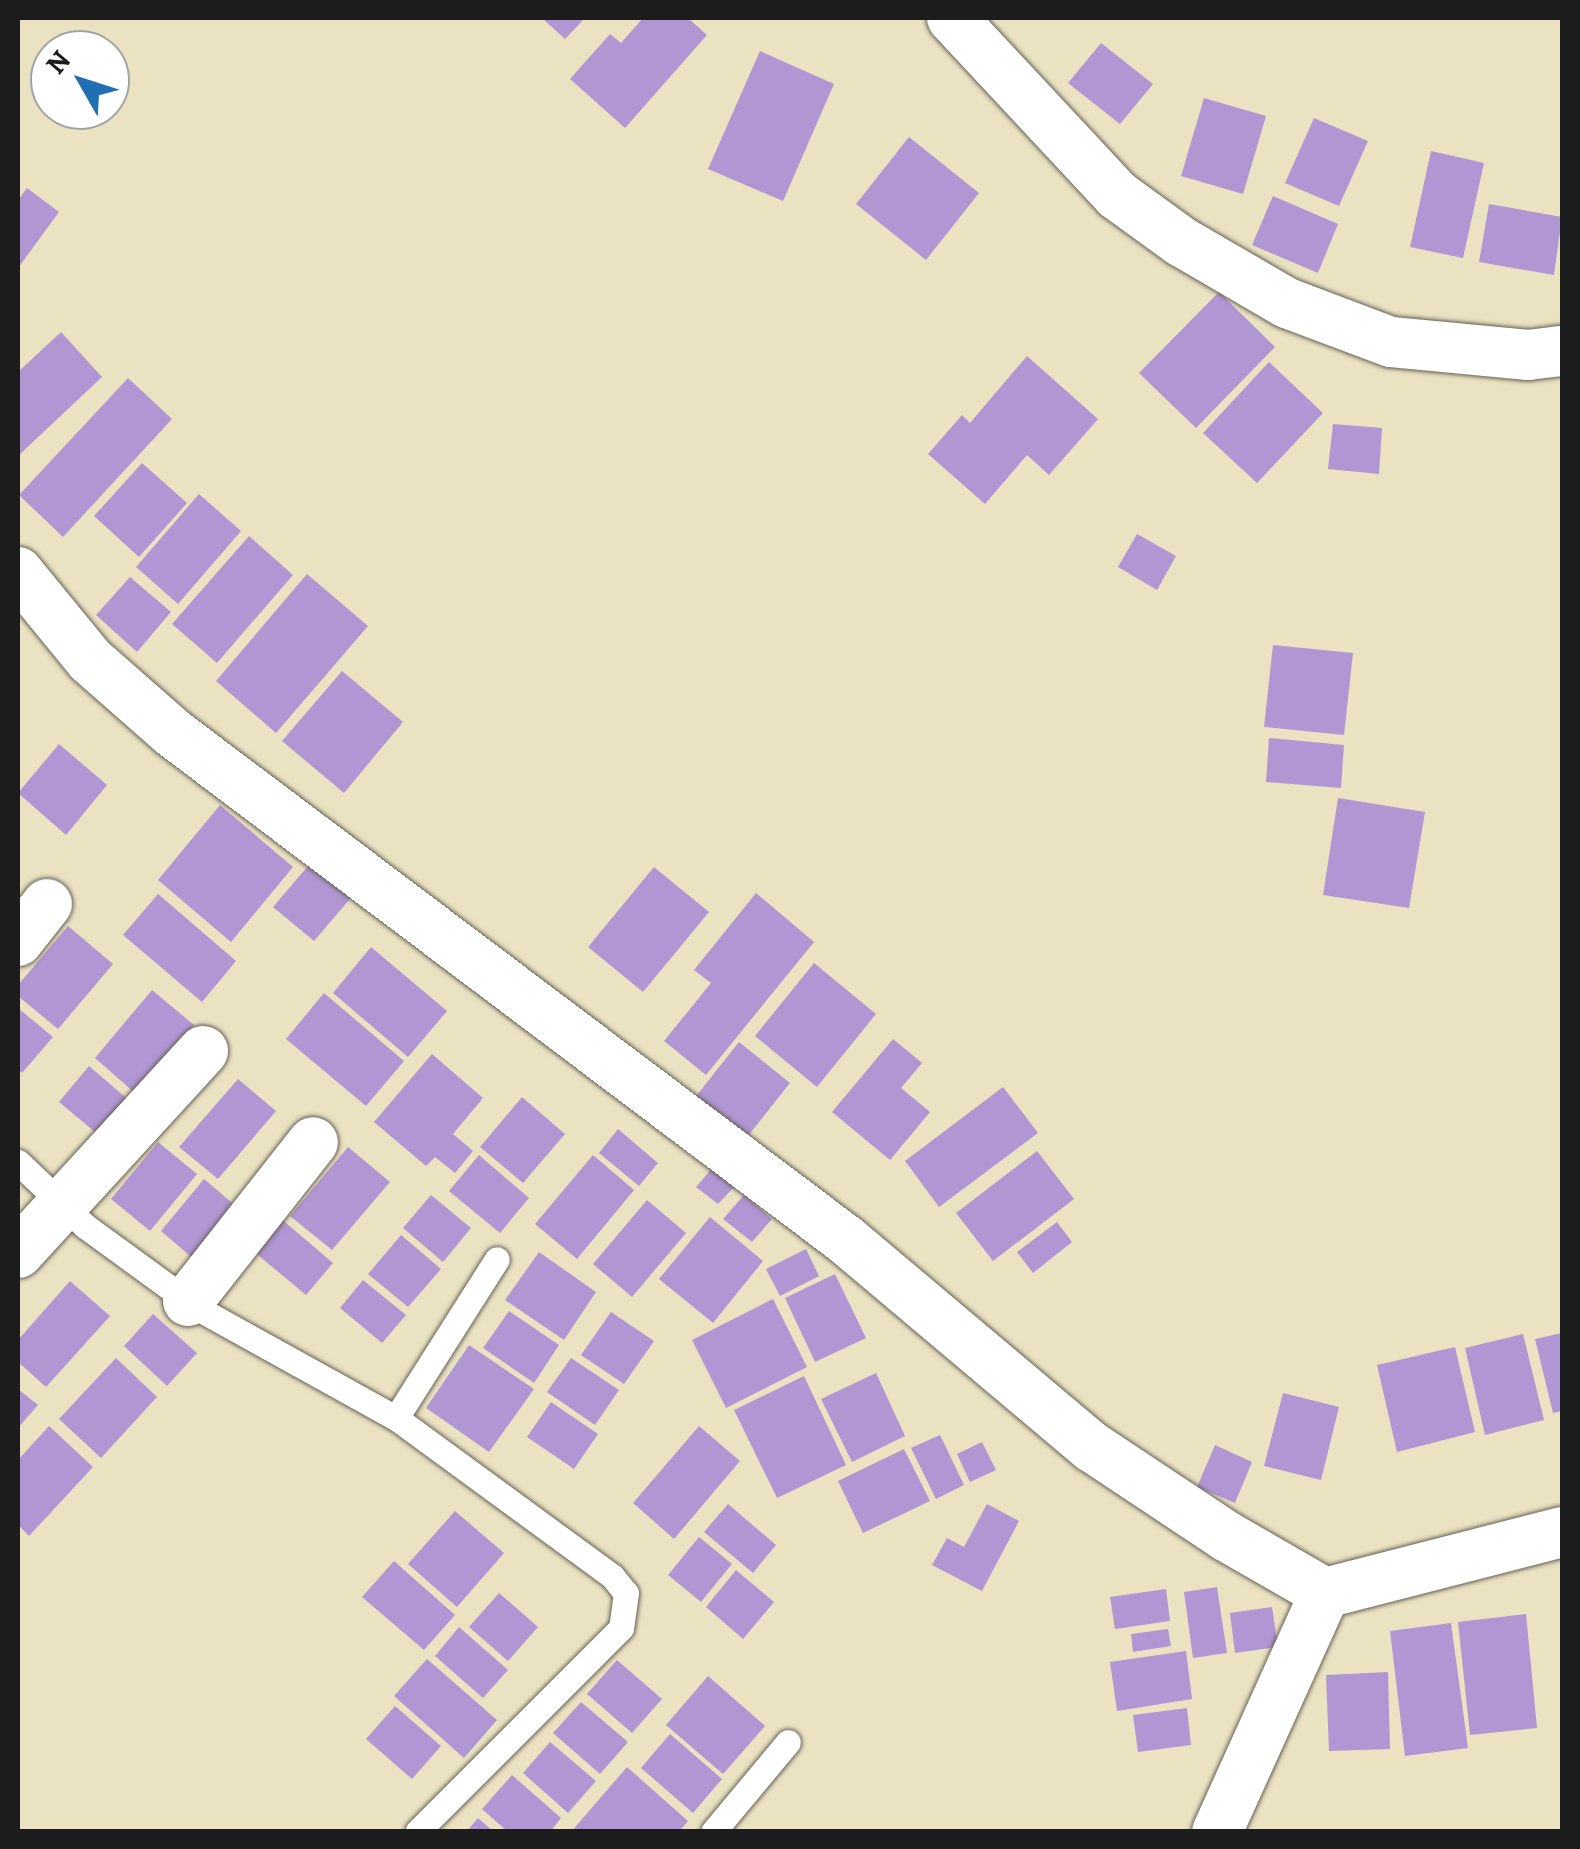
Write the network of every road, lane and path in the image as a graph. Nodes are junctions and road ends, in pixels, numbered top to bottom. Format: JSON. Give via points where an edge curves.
{"nodes":[{"id":1,"x":952,"y":18,"type":"edge"},
{"id":2,"x":1562,"y":350,"type":"edge"},
{"id":3,"x":18,"y":572,"type":"edge"},
{"id":4,"x":203,"y":1050,"type":"dead end"},
{"id":5,"x":314,"y":1142,"type":"dead end"},
{"id":6,"x":18,"y":1162,"type":"edge"},
{"id":7,"x":63,"y":1205,"type":"junction"},
{"id":8,"x":18,"y":1253,"type":"edge"},
{"id":9,"x":498,"y":1258,"type":"dead end"},
{"id":10,"x":188,"y":1302,"type":"junction"},
{"id":11,"x":396,"y":1418,"type":"junction"},
{"id":12,"x":1562,"y":1532,"type":"edge"},
{"id":13,"x":1325,"y":1592,"type":"junction"},
{"id":14,"x":788,"y":1742,"type":"dead end"},
{"id":15,"x":418,"y":1832,"type":"edge"},
{"id":16,"x":713,"y":1832,"type":"edge"},
{"id":17,"x":1217,"y":1832,"type":"edge"}],
"edges":[{"from":1,"to":2,"type":"street","via":[[1117,194],[1182,242],[1286,303],[1391,342],[1528,355]]},
{"from":3,"to":13,"type":"street","via":[[90,660],[173,734],[846,1240],[1092,1447]]},
{"from":4,"to":7,"type":"street"},
{"from":5,"to":10,"type":"street"},
{"from":6,"to":7,"type":"lane"},
{"from":7,"to":8,"type":"street"},
{"from":7,"to":10,"type":"lane"},
{"from":9,"to":11,"type":"lane"},
{"from":10,"to":11,"type":"lane"},
{"from":11,"to":15,"type":"lane","via":[[612,1576],[626,1593],[628,1612],[620,1628]]},
{"from":12,"to":13,"type":"street"},
{"from":13,"to":17,"type":"street"},
{"from":14,"to":16,"type":"lane"}]}
